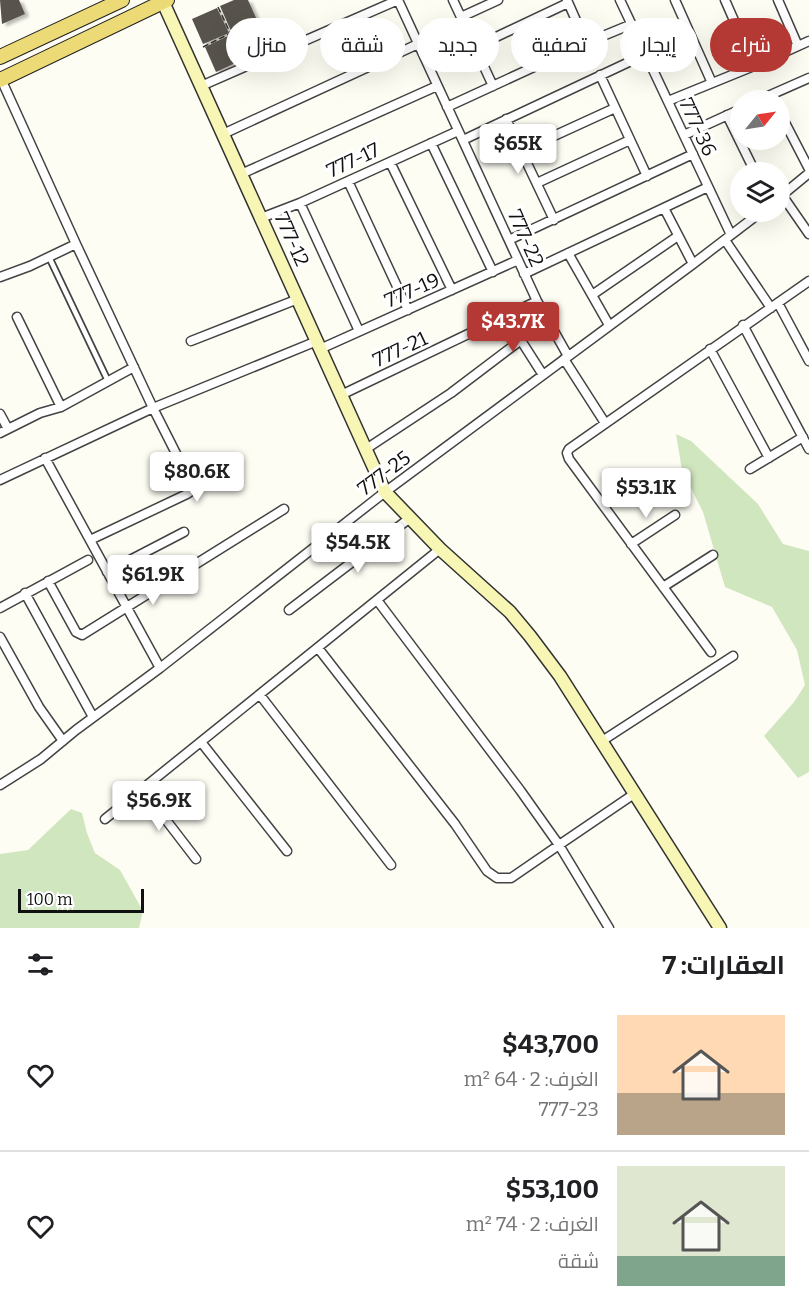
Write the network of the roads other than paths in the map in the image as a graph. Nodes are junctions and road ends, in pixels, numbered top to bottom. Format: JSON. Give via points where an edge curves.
{"nodes":[{"id":1,"x":122,"y":0,"type":"edge"},
{"id":2,"x":398,"y":0,"type":"edge"},
{"id":3,"x":453,"y":0,"type":"edge"},
{"id":4,"x":498,"y":0,"type":"edge"},
{"id":5,"x":620,"y":0,"type":"edge"},
{"id":6,"x":675,"y":0,"type":"edge"},
{"id":7,"x":724,"y":0,"type":"edge"},
{"id":8,"x":778,"y":0,"type":"edge"},
{"id":9,"x":165,"y":1,"type":"edge"},
{"id":10,"x":567,"y":2,"type":"edge"},
{"id":11,"x":460,"y":17,"type":"joint"},
{"id":12,"x":574,"y":18,"type":"edge"},
{"id":13,"x":629,"y":18,"type":"edge"},
{"id":14,"x":732,"y":18,"type":"edge"},
{"id":15,"x":499,"y":35,"type":"edge"},
{"id":16,"x":809,"y":40,"type":"edge"},
{"id":17,"x":417,"y":42,"type":"edge"},
{"id":18,"x":417,"y":44,"type":"edge"},
{"id":19,"x":798,"y":46,"type":"junction"},
{"id":20,"x":792,"y":49,"type":"edge"},
{"id":21,"x":0,"y":57,"type":"edge"},
{"id":22,"x":620,"y":66,"type":"edge"},
{"id":23,"x":431,"y":72,"type":"edge"},
{"id":24,"x":487,"y":72,"type":"edge"},
{"id":25,"x":523,"y":72,"type":"edge"},
{"id":26,"x":655,"y":72,"type":"edge"},
{"id":27,"x":739,"y":72,"type":"edge"},
{"id":28,"x":600,"y":75,"type":"junction"},
{"id":29,"x":809,"y":78,"type":"edge"},
{"id":30,"x":1,"y":80,"type":"edge"},
{"id":31,"x":712,"y":83,"type":"junction"},
{"id":32,"x":201,"y":86,"type":"junction"},
{"id":33,"x":437,"y":86,"type":"junction"},
{"id":34,"x":493,"y":86,"type":"junction"},
{"id":35,"x":787,"y":90,"type":"edge"},
{"id":36,"x":669,"y":101,"type":"junction"},
{"id":37,"x":447,"y":107,"type":"junction"},
{"id":38,"x":615,"y":108,"type":"junction"},
{"id":39,"x":730,"y":114,"type":"edge"},
{"id":40,"x":727,"y":115,"type":"junction"},
{"id":41,"x":506,"y":119,"type":"junction"},
{"id":42,"x":458,"y":130,"type":"junction"},
{"id":43,"x":790,"y":132,"type":"edge"},
{"id":44,"x":223,"y":134,"type":"junction"},
{"id":45,"x":684,"y":135,"type":"junction"},
{"id":46,"x":463,"y":140,"type":"junction"},
{"id":47,"x":630,"y":140,"type":"junction"},
{"id":48,"x":431,"y":143,"type":"junction"},
{"id":49,"x":521,"y":151,"type":"junction"},
{"id":50,"x":693,"y":154,"type":"junction"},
{"id":51,"x":390,"y":162,"type":"junction"},
{"id":52,"x":750,"y":162,"type":"edge"},
{"id":53,"x":809,"y":171,"type":"edge"},
{"id":54,"x":241,"y":174,"type":"junction"},
{"id":55,"x":647,"y":176,"type":"junction"},
{"id":56,"x":348,"y":181,"type":"junction"},
{"id":57,"x":537,"y":183,"type":"junction"},
{"id":58,"x":708,"y":187,"type":"junction"},
{"id":59,"x":790,"y":188,"type":"edge"},
{"id":60,"x":300,"y":203,"type":"junction"},
{"id":61,"x":664,"y":208,"type":"junction"},
{"id":62,"x":790,"y":208,"type":"edge"},
{"id":63,"x":261,"y":218,"type":"junction"},
{"id":64,"x":554,"y":220,"type":"junction"},
{"id":65,"x":748,"y":222,"type":"edge"},
{"id":66,"x":809,"y":234,"type":"edge"},
{"id":67,"x":678,"y":236,"type":"junction"},
{"id":68,"x":728,"y":237,"type":"junction"},
{"id":69,"x":509,"y":240,"type":"junction"},
{"id":70,"x":76,"y":244,"type":"junction"},
{"id":71,"x":568,"y":253,"type":"junction"},
{"id":72,"x":49,"y":257,"type":"junction"},
{"id":73,"x":518,"y":260,"type":"junction"},
{"id":74,"x":693,"y":264,"type":"junction"},
{"id":75,"x":493,"y":272,"type":"junction"},
{"id":76,"x":524,"y":274,"type":"junction"},
{"id":77,"x":0,"y":277,"type":"edge"},
{"id":78,"x":809,"y":280,"type":"edge"},
{"id":79,"x":452,"y":290,"type":"junction"},
{"id":80,"x":592,"y":295,"type":"junction"},
{"id":81,"x":298,"y":299,"type":"junction"},
{"id":82,"x":537,"y":301,"type":"junction"},
{"id":83,"x":774,"y":305,"type":"junction"},
{"id":84,"x":408,"y":310,"type":"junction"},
{"id":85,"x":17,"y":317,"type":"dead end"},
{"id":86,"x":506,"y":317,"type":"junction"},
{"id":87,"x":609,"y":325,"type":"junction"},
{"id":88,"x":743,"y":326,"type":"junction"},
{"id":89,"x":359,"y":332,"type":"junction"},
{"id":90,"x":520,"y":339,"type":"junction"},
{"id":91,"x":191,"y":341,"type":"dead end"},
{"id":92,"x":318,"y":345,"type":"junction"},
{"id":93,"x":710,"y":349,"type":"junction"},
{"id":94,"x":566,"y":358,"type":"junction"},
{"id":95,"x":809,"y":361,"type":"edge"},
{"id":96,"x":134,"y":367,"type":"junction"},
{"id":97,"x":543,"y":375,"type":"junction"},
{"id":98,"x":108,"y":381,"type":"junction"},
{"id":99,"x":341,"y":395,"type":"junction"},
{"id":100,"x":61,"y":407,"type":"junction"},
{"id":101,"x":153,"y":408,"type":"junction"},
{"id":102,"x":0,"y":414,"type":"edge"},
{"id":103,"x":605,"y":423,"type":"junction"},
{"id":104,"x":4,"y":431,"type":"edge"},
{"id":105,"x":803,"y":437,"type":"junction"},
{"id":106,"x":366,"y":449,"type":"junction"},
{"id":107,"x":809,"y":449,"type":"edge"},
{"id":108,"x":45,"y":458,"type":"junction"},
{"id":109,"x":769,"y":458,"type":"junction"},
{"id":110,"x":750,"y":469,"type":"dead end"},
{"id":111,"x":237,"y":471,"type":"dead end"},
{"id":112,"x":0,"y":480,"type":"edge"},
{"id":113,"x":193,"y":488,"type":"junction"},
{"id":114,"x":385,"y":492,"type":"junction"},
{"id":115,"x":284,"y":509,"type":"dead end"},
{"id":116,"x":675,"y":515,"type":"dead end"},
{"id":117,"x":410,"y":518,"type":"junction"},
{"id":118,"x":184,"y":532,"type":"dead end"},
{"id":119,"x":90,"y":540,"type":"junction"},
{"id":120,"x":632,"y":544,"type":"junction"},
{"id":121,"x":440,"y":549,"type":"junction"},
{"id":122,"x":713,"y":555,"type":"dead end"},
{"id":123,"x":88,"y":560,"type":"dead end"},
{"id":124,"x":107,"y":572,"type":"junction"},
{"id":125,"x":48,"y":581,"type":"junction"},
{"id":126,"x":663,"y":586,"type":"junction"},
{"id":127,"x":25,"y":594,"type":"junction"},
{"id":128,"x":377,"y":600,"type":"junction"},
{"id":129,"x":0,"y":608,"type":"edge"},
{"id":130,"x":126,"y":608,"type":"junction"},
{"id":131,"x":289,"y":609,"type":"dead end"},
{"id":132,"x":0,"y":637,"type":"edge"},
{"id":133,"x":318,"y":648,"type":"junction"},
{"id":134,"x":711,"y":652,"type":"dead end"},
{"id":135,"x":733,"y":656,"type":"dead end"},
{"id":136,"x":160,"y":668,"type":"junction"},
{"id":137,"x":260,"y":695,"type":"junction"},
{"id":138,"x":93,"y":717,"type":"junction"},
{"id":139,"x":63,"y":741,"type":"junction"},
{"id":140,"x":602,"y":741,"type":"junction"},
{"id":141,"x":201,"y":742,"type":"junction"},
{"id":142,"x":0,"y":785,"type":"edge"},
{"id":143,"x":142,"y":789,"type":"junction"},
{"id":144,"x":634,"y":794,"type":"junction"},
{"id":145,"x":105,"y":819,"type":"dead end"},
{"id":146,"x":559,"y":845,"type":"junction"},
{"id":147,"x":287,"y":851,"type":"dead end"},
{"id":148,"x":196,"y":860,"type":"dead end"},
{"id":149,"x":391,"y":865,"type":"dead end"},
{"id":150,"x":609,"y":928,"type":"edge"},
{"id":151,"x":720,"y":928,"type":"edge"}],
"edges":[{"from":1,"to":21,"type":"main road"},
{"from":2,"to":17,"type":"street","name":"777-22"},
{"from":2,"to":32,"type":"street"},
{"from":3,"to":11,"type":"street"},
{"from":4,"to":11,"type":"street"},
{"from":5,"to":13,"type":"street","name":"777-36"},
{"from":6,"to":31,"type":"street"},
{"from":7,"to":14,"type":"street"},
{"from":8,"to":19,"type":"street"},
{"from":9,"to":30,"type":"main road"},
{"from":9,"to":32,"type":"street","name":"777-12"},
{"from":10,"to":12,"type":"street"},
{"from":10,"to":15,"type":"street"},
{"from":16,"to":19,"type":"street"},
{"from":18,"to":44,"type":"street"},
{"from":19,"to":20,"type":"street"},
{"from":22,"to":28,"type":"street"},
{"from":23,"to":33,"type":"street","name":"777-22"},
{"from":24,"to":34,"type":"street"},
{"from":25,"to":34,"type":"street"},
{"from":26,"to":36,"type":"street","name":"777-36"},
{"from":27,"to":31,"type":"street"},
{"from":28,"to":38,"type":"street"},
{"from":28,"to":41,"type":"street"},
{"from":29,"to":35,"type":"street"},
{"from":30,"to":70,"type":"street"},
{"from":31,"to":36,"type":"street"},
{"from":32,"to":44,"type":"street","name":"777-12"},
{"from":33,"to":37,"type":"street","name":"777-22"},
{"from":33,"to":54,"type":"street"},
{"from":34,"to":37,"type":"street"},
{"from":36,"to":45,"type":"street","name":"777-36"},
{"from":37,"to":42,"type":"street","name":"777-22"},
{"from":38,"to":47,"type":"street"},
{"from":38,"to":49,"type":"street"},
{"from":39,"to":40,"type":"street"},
{"from":40,"to":45,"type":"street"},
{"from":40,"to":52,"type":"street"},
{"from":41,"to":46,"type":"street"},
{"from":41,"to":49,"type":"street"},
{"from":42,"to":46,"type":"street","name":"777-22"},
{"from":42,"to":48,"type":"street","name":"777-17"},
{"from":43,"to":53,"type":"street"},
{"from":44,"to":54,"type":"street","name":"777-12"},
{"from":45,"to":50,"type":"street","name":"777-36"},
{"from":46,"to":69,"type":"street","name":"777-22"},
{"from":47,"to":55,"type":"street"},
{"from":47,"to":57,"type":"street"},
{"from":48,"to":51,"type":"street","name":"777-17"},
{"from":48,"to":75,"type":"street"},
{"from":49,"to":57,"type":"street"},
{"from":50,"to":55,"type":"street"},
{"from":50,"to":58,"type":"street","name":"777-36"},
{"from":51,"to":56,"type":"street","name":"777-17"},
{"from":51,"to":79,"type":"street"},
{"from":53,"to":59,"type":"street"},
{"from":54,"to":63,"type":"street","name":"777-12"},
{"from":55,"to":64,"type":"street"},
{"from":56,"to":60,"type":"street","name":"777-17"},
{"from":56,"to":84,"type":"street"},
{"from":57,"to":64,"type":"street"},
{"from":58,"to":61,"type":"street"},
{"from":58,"to":68,"type":"street","name":"777-36"},
{"from":60,"to":63,"type":"street","name":"777-17"},
{"from":60,"to":89,"type":"street"},
{"from":61,"to":67,"type":"street"},
{"from":61,"to":71,"type":"street"},
{"from":62,"to":66,"type":"street"},
{"from":63,"to":81,"type":"street","name":"777-12"},
{"from":64,"to":69,"type":"street"},
{"from":65,"to":68,"type":"street","name":"777-25"},
{"from":67,"to":74,"type":"street"},
{"from":67,"to":80,"type":"street"},
{"from":68,"to":74,"type":"street","name":"777-25"},
{"from":68,"to":83,"type":"street","name":"777-36"},
{"from":69,"to":73,"type":"street","name":"777-22"},
{"from":70,"to":72,"type":"street"},
{"from":70,"to":96,"type":"street"},
{"from":71,"to":76,"type":"street"},
{"from":71,"to":80,"type":"street"},
{"from":72,"to":77,"type":"street"},
{"from":72,"to":98,"type":"lane"},
{"from":73,"to":75,"type":"street","name":"777-19"},
{"from":73,"to":76,"type":"street","name":"777-22"},
{"from":74,"to":87,"type":"street","name":"777-25"},
{"from":75,"to":79,"type":"street","name":"777-19"},
{"from":76,"to":82,"type":"street","name":"777-22"},
{"from":78,"to":83,"type":"street"},
{"from":79,"to":84,"type":"street","name":"777-19"},
{"from":80,"to":87,"type":"street"},
{"from":81,"to":91,"type":"street"},
{"from":81,"to":92,"type":"street","name":"777-12"},
{"from":82,"to":86,"type":"street","name":"777-21"},
{"from":82,"to":94,"type":"street","name":"777-22"},
{"from":83,"to":88,"type":"street"},
{"from":83,"to":95,"type":"street","name":"777-36"},
{"from":84,"to":89,"type":"street","name":"777-19"},
{"from":85,"to":100,"type":"street"},
{"from":86,"to":90,"type":"street"},
{"from":86,"to":99,"type":"street","name":"777-21"},
{"from":87,"to":94,"type":"street","name":"777-25"},
{"from":88,"to":93,"type":"street"},
{"from":88,"to":105,"type":"street"},
{"from":89,"to":92,"type":"street","name":"777-19"},
{"from":90,"to":97,"type":"street"},
{"from":90,"to":106,"type":"street","via":[[451,393]]},
{"from":92,"to":99,"type":"street","name":"777-12"},
{"from":92,"to":101,"type":"street","name":"777-19"},
{"from":93,"to":103,"type":"street"},
{"from":93,"to":109,"type":"street"},
{"from":94,"to":97,"type":"street","name":"777-25"},
{"from":94,"to":103,"type":"street","name":"777-22"},
{"from":96,"to":98,"type":"street"},
{"from":96,"to":101,"type":"street"},
{"from":97,"to":114,"type":"street","name":"777-25"},
{"from":98,"to":100,"type":"street"},
{"from":99,"to":106,"type":"street","name":"777-12"},
{"from":100,"to":104,"type":"street"},
{"from":101,"to":108,"type":"street","name":"777-19"},
{"from":101,"to":113,"type":"street"},
{"from":102,"to":104,"type":"street"},
{"from":103,"to":120,"type":"street","via":[[567,453]]},
{"from":105,"to":107,"type":"street"},
{"from":105,"to":109,"type":"street"},
{"from":106,"to":114,"type":"street","name":"777-12"},
{"from":108,"to":112,"type":"street","name":"777-19"},
{"from":108,"to":119,"type":"street"},
{"from":109,"to":110,"type":"street"},
{"from":111,"to":113,"type":"street"},
{"from":113,"to":119,"type":"street"},
{"from":114,"to":117,"type":"street"},
{"from":114,"to":136,"type":"street","name":"777-25"},
{"from":115,"to":130,"type":"street"},
{"from":116,"to":120,"type":"street"},
{"from":117,"to":121,"type":"street"},
{"from":117,"to":131,"type":"street"},
{"from":118,"to":124,"type":"street"},
{"from":119,"to":124,"type":"street"},
{"from":120,"to":126,"type":"street"},
{"from":121,"to":128,"type":"street"},
{"from":121,"to":140,"type":"street","via":[[510,612],[560,676]]},
{"from":122,"to":126,"type":"street"},
{"from":123,"to":125,"type":"street"},
{"from":124,"to":130,"type":"street"},
{"from":125,"to":127,"type":"street"},
{"from":125,"to":130,"type":"street","via":[[78,634]]},
{"from":126,"to":134,"type":"street"},
{"from":127,"to":129,"type":"street"},
{"from":127,"to":138,"type":"street"},
{"from":128,"to":133,"type":"street"},
{"from":128,"to":146,"type":"street"},
{"from":130,"to":136,"type":"street"},
{"from":132,"to":139,"type":"street"},
{"from":133,"to":137,"type":"street"},
{"from":133,"to":146,"type":"street","via":[[487,871],[497,878],[511,878]]},
{"from":135,"to":140,"type":"street"},
{"from":136,"to":138,"type":"street","name":"777-25"},
{"from":137,"to":141,"type":"street"},
{"from":137,"to":149,"type":"street"},
{"from":138,"to":139,"type":"street","name":"777-25"},
{"from":139,"to":142,"type":"street","name":"777-25"},
{"from":140,"to":144,"type":"street"},
{"from":141,"to":143,"type":"street"},
{"from":141,"to":147,"type":"street"},
{"from":143,"to":145,"type":"street"},
{"from":143,"to":148,"type":"street"},
{"from":144,"to":146,"type":"street"},
{"from":144,"to":151,"type":"street"},
{"from":146,"to":150,"type":"street"}]}
